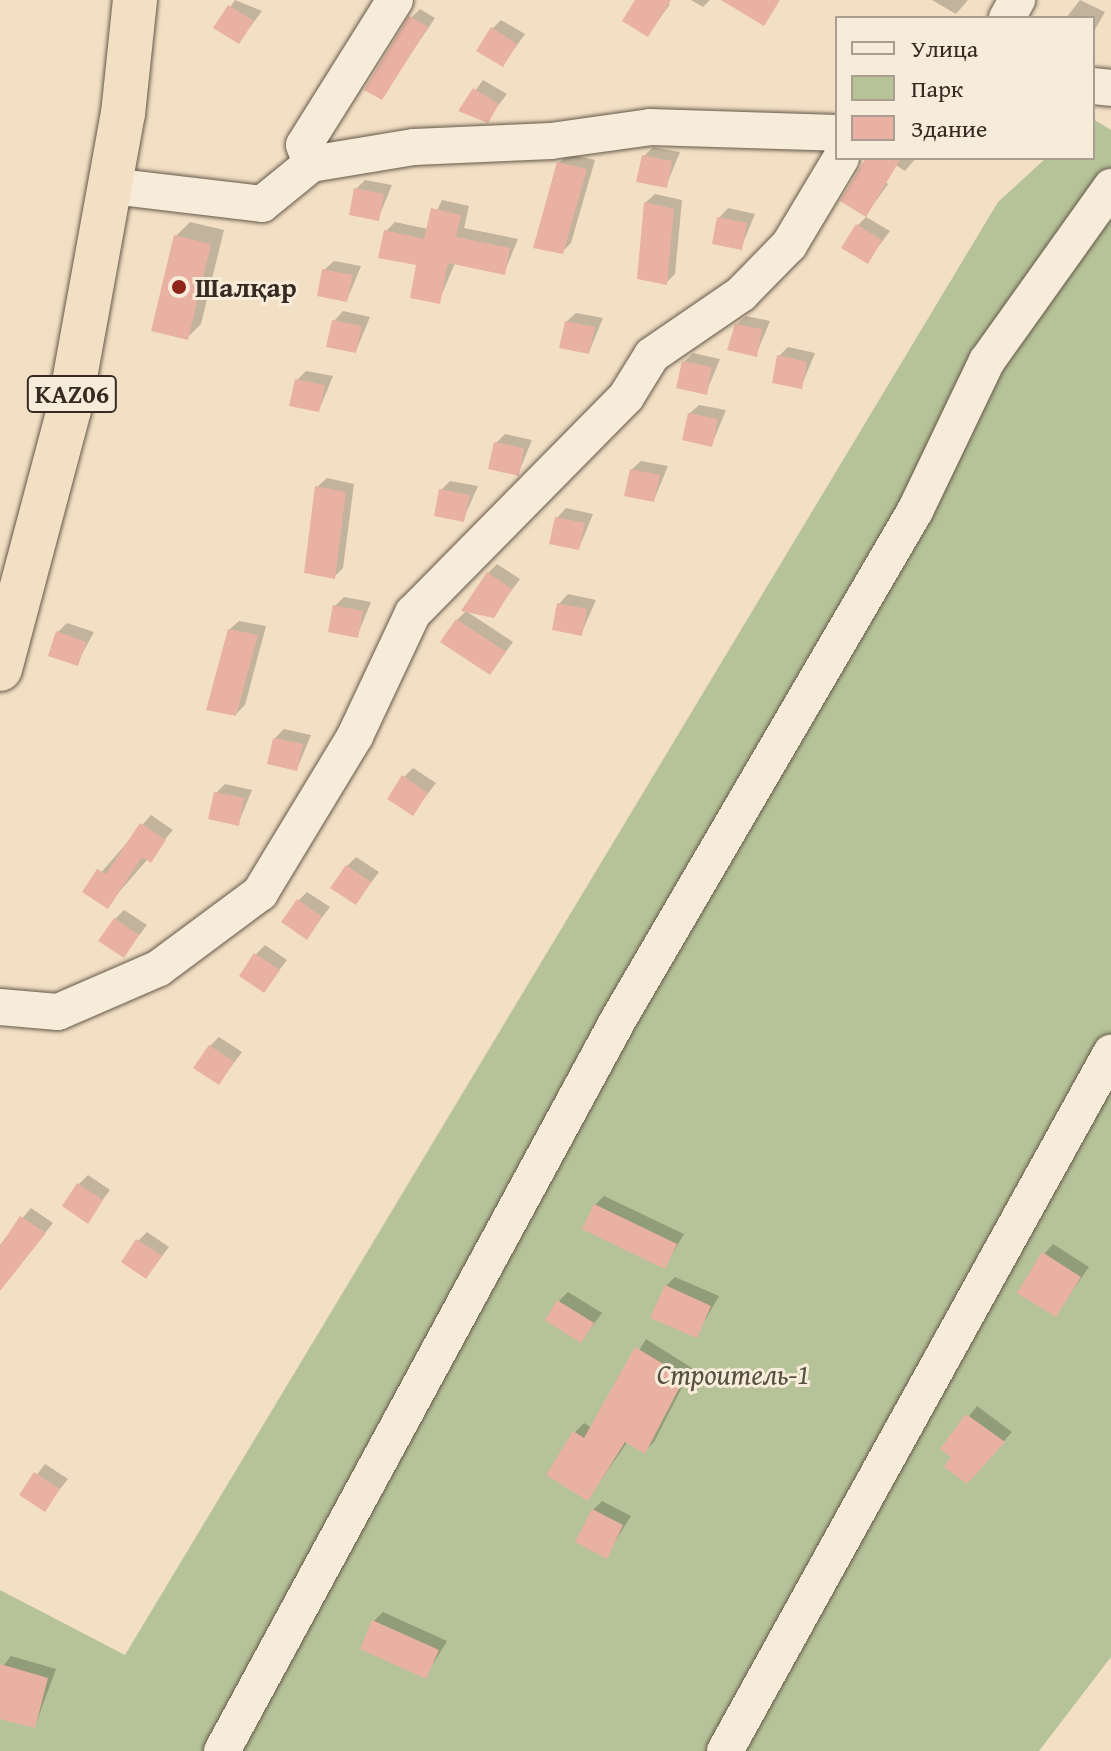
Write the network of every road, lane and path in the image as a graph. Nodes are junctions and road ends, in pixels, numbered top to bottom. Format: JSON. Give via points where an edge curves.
{"nodes":[{"id":1,"x":135,"y":0,"type":"edge"},
{"id":2,"x":395,"y":0,"type":"edge"},
{"id":3,"x":835,"y":133,"type":"edge"},
{"id":4,"x":840,"y":160,"type":"edge"},
{"id":5,"x":311,"y":164,"type":"junction"},
{"id":6,"x":111,"y":186,"type":"junction"},
{"id":7,"x":1111,"y":187,"type":"edge"},
{"id":8,"x":0,"y":669,"type":"edge"},
{"id":9,"x":0,"y":1007,"type":"edge"},
{"id":10,"x":1111,"y":1053,"type":"edge"},
{"id":11,"x":222,"y":1751,"type":"edge"},
{"id":12,"x":725,"y":1751,"type":"edge"}],
"edges":[{"from":1,"to":6,"type":"highway","number":"KАZ06"},
{"from":2,"to":5,"type":"lane","via":[[304,145]]},
{"from":3,"to":5,"type":"lane","via":[[650,127],[551,141],[414,147]]},
{"from":4,"to":9,"type":"lane","via":[[789,245],[741,294],[652,355],[626,397],[413,613],[355,736],[260,893],[159,968],[58,1012]]},
{"from":5,"to":6,"type":"lane","via":[[262,204]]},
{"from":6,"to":8,"type":"highway","number":"KАZ06","via":[[69,410]]},
{"from":7,"to":11,"type":"lane","via":[[987,361],[915,511],[618,1020]]},
{"from":10,"to":12,"type":"lane"}]}
